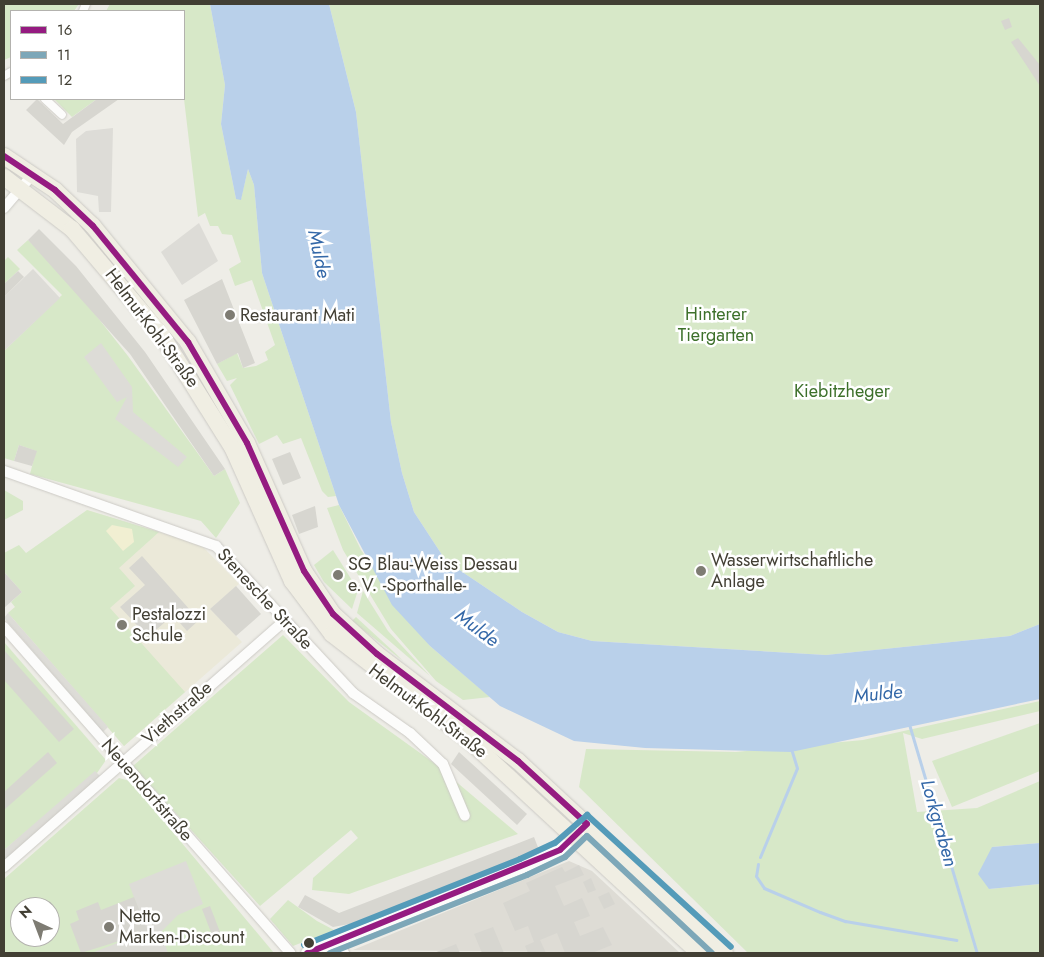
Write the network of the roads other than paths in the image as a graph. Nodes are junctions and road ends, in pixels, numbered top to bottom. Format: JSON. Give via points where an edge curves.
{"nodes":[{"id":1,"x":46,"y":100,"type":"edge"},
{"id":2,"x":62,"y":115,"type":"dead end"},
{"id":3,"x":4,"y":156,"type":"edge"},
{"id":4,"x":33,"y":174,"type":"junction"},
{"id":5,"x":4,"y":177,"type":"edge"},
{"id":6,"x":22,"y":189,"type":"junction"},
{"id":7,"x":4,"y":208,"type":"edge"},
{"id":8,"x":4,"y":471,"type":"edge"},
{"id":9,"x":285,"y":620,"type":"junction"},
{"id":10,"x":4,"y":627,"type":"edge"},
{"id":11,"x":122,"y":761,"type":"junction"},
{"id":12,"x":465,"y":816,"type":"dead end"},
{"id":13,"x":588,"y":824,"type":"junction"},
{"id":14,"x":575,"y":836,"type":"junction"},
{"id":15,"x":4,"y":867,"type":"edge"},
{"id":16,"x":342,"y":947,"type":"edge"},
{"id":17,"x":290,"y":953,"type":"edge"},
{"id":18,"x":307,"y":953,"type":"edge"},
{"id":19,"x":699,"y":953,"type":"edge"},
{"id":20,"x":725,"y":953,"type":"edge"}],
"edges":[{"from":1,"to":2,"type":"street"},
{"from":3,"to":4,"type":"main road","name":"Helmut-Kohl-Straße"},
{"from":4,"to":6,"type":"street"},
{"from":4,"to":13,"type":"main road","name":"Helmut-Kohl-Straße","via":[[93,226],[188,342],[247,443],[304,571],[333,614],[377,654],[518,761]]},
{"from":5,"to":6,"type":"main road","name":"Helmut-Kohl-Straße"},
{"from":6,"to":7,"type":"street"},
{"from":6,"to":14,"type":"main road","name":"Helmut-Kohl-Straße","via":[[78,236],[161,334],[228,440],[287,571],[317,618],[353,654],[471,742]]},
{"from":8,"to":9,"type":"street","name":"Stenesche Straße","via":[[19,480],[169,527],[216,546]]},
{"from":9,"to":11,"type":"street","name":"Viethstraße"},
{"from":9,"to":12,"type":"street","name":"Stenesche Straße","via":[[353,693],[410,733],[443,764]]},
{"from":10,"to":11,"type":"street","name":"Neuendorfstraße"},
{"from":11,"to":15,"type":"street","name":"Viethstraße"},
{"from":11,"to":17,"type":"street","name":"Neuendorfstraße"},
{"from":13,"to":14,"type":"street"},
{"from":13,"to":20,"type":"main road","name":"Helmut-Kohl-Straße"},
{"from":14,"to":16,"type":"street","via":[[560,850]]},
{"from":14,"to":19,"type":"main road","name":"Helmut-Kohl-Straße"},
{"from":16,"to":18,"type":"street"}]}
